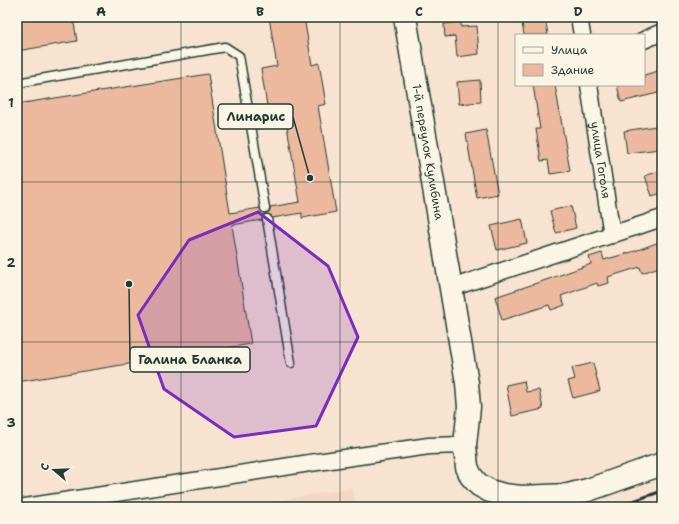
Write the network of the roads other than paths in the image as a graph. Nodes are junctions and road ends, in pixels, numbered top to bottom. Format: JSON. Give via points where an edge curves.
{"nodes":[{"id":1,"x":405,"y":17,"type":"edge"},
{"id":2,"x":579,"y":17,"type":"edge"},
{"id":3,"x":662,"y":32,"type":"edge"},
{"id":4,"x":582,"y":34,"type":"edge"},
{"id":5,"x":645,"y":40,"type":"edge"},
{"id":6,"x":17,"y":83,"type":"edge"},
{"id":7,"x":589,"y":86,"type":"edge"},
{"id":8,"x":265,"y":208,"type":"dead end"},
{"id":9,"x":662,"y":218,"type":"edge"},
{"id":10,"x":267,"y":219,"type":"dead end"},
{"id":11,"x":612,"y":235,"type":"junction"},
{"id":12,"x":451,"y":288,"type":"junction"},
{"id":13,"x":291,"y":362,"type":"dead end"},
{"id":14,"x":466,"y":445,"type":"junction"},
{"id":15,"x":662,"y":464,"type":"edge"},
{"id":16,"x":25,"y":507,"type":"edge"}],
"edges":[{"from":1,"to":12,"type":"street","name":"1-й переулок Кулибина"},
{"from":2,"to":4,"type":"street"},
{"from":3,"to":5,"type":"street"},
{"from":6,"to":8,"type":"lane","via":[[225,47],[239,56]]},
{"from":7,"to":11,"type":"street","name":"улица Гоголя"},
{"from":9,"to":11,"type":"street"},
{"from":10,"to":13,"type":"lane"},
{"from":11,"to":12,"type":"street"},
{"from":12,"to":14,"type":"street","name":"1-й переулок Кулибина","via":[[467,383],[469,407]]},
{"from":14,"to":15,"type":"street","name":"1-й переулок Кулибина","via":[[467,467],[478,485],[504,495],[521,497],[568,496]]},
{"from":14,"to":16,"type":"street","via":[[429,446]]}]}
